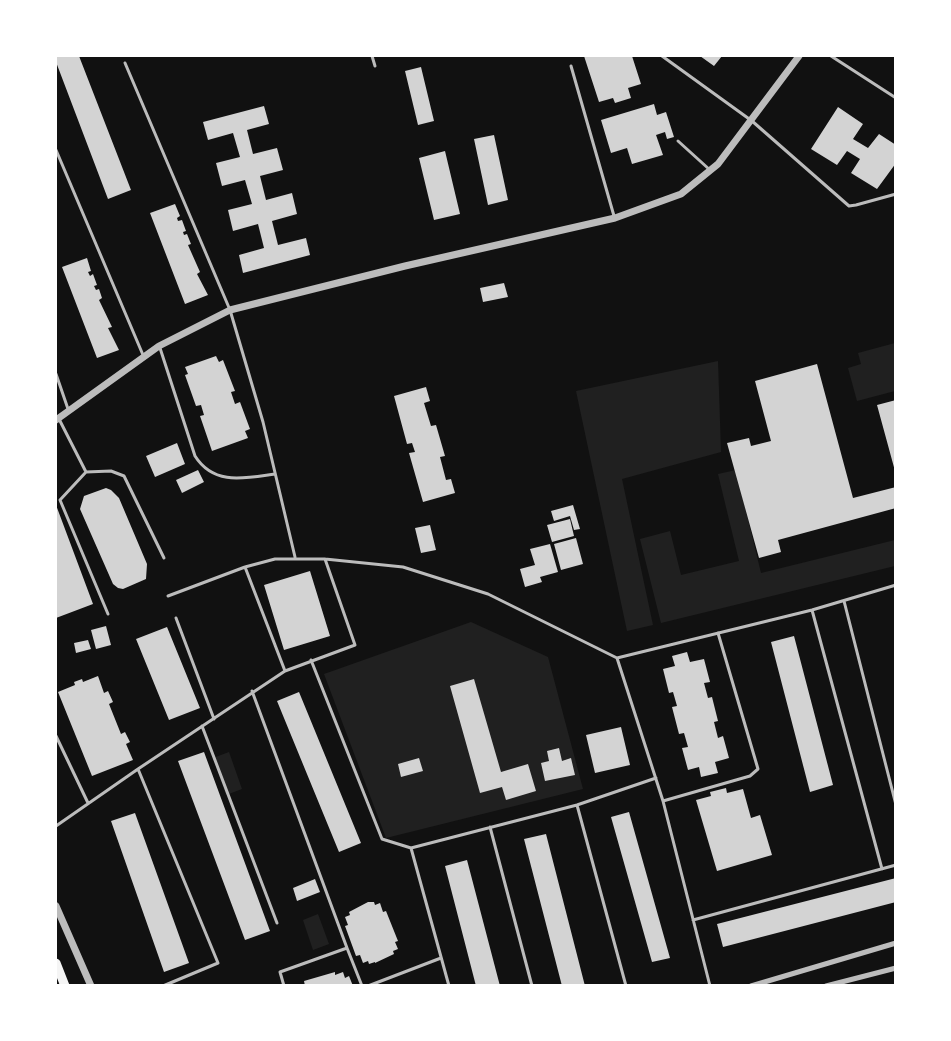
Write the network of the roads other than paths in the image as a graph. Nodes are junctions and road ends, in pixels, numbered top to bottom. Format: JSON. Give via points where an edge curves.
{"nodes":[{"id":1,"x":372,"y":56,"type":"edge"},
{"id":2,"x":662,"y":56,"type":"edge"},
{"id":3,"x":799,"y":56,"type":"edge"},
{"id":4,"x":831,"y":56,"type":"edge"},
{"id":5,"x":125,"y":63,"type":"dead end"},
{"id":6,"x":375,"y":66,"type":"dead end"},
{"id":7,"x":571,"y":66,"type":"dead end"},
{"id":8,"x":896,"y":98,"type":"edge"},
{"id":9,"x":752,"y":121,"type":"junction"},
{"id":10,"x":678,"y":141,"type":"dead end"},
{"id":11,"x":56,"y":150,"type":"edge"},
{"id":12,"x":710,"y":170,"type":"junction"},
{"id":13,"x":896,"y":194,"type":"edge"},
{"id":14,"x":615,"y":218,"type":"junction"},
{"id":15,"x":230,"y":310,"type":"junction"},
{"id":16,"x":159,"y":346,"type":"junction"},
{"id":17,"x":144,"y":356,"type":"junction"},
{"id":18,"x":56,"y":374,"type":"edge"},
{"id":19,"x":69,"y":410,"type":"junction"},
{"id":20,"x":57,"y":419,"type":"edge"},
{"id":21,"x":86,"y":472,"type":"junction"},
{"id":22,"x":275,"y":474,"type":"junction"},
{"id":23,"x":295,"y":557,"type":"junction"},
{"id":24,"x":164,"y":558,"type":"dead end"},
{"id":25,"x":326,"y":559,"type":"junction"},
{"id":26,"x":245,"y":567,"type":"junction"},
{"id":27,"x":896,"y":585,"type":"edge"},
{"id":28,"x":168,"y":596,"type":"dead end"},
{"id":29,"x":844,"y":602,"type":"junction"},
{"id":30,"x":812,"y":610,"type":"junction"},
{"id":31,"x":108,"y":614,"type":"dead end"},
{"id":32,"x":176,"y":618,"type":"dead end"},
{"id":33,"x":718,"y":633,"type":"junction"},
{"id":34,"x":617,"y":658,"type":"junction"},
{"id":35,"x":311,"y":660,"type":"junction"},
{"id":36,"x":285,"y":671,"type":"junction"},
{"id":37,"x":252,"y":691,"type":"junction"},
{"id":38,"x":214,"y":719,"type":"junction"},
{"id":39,"x":202,"y":726,"type":"junction"},
{"id":40,"x":56,"y":736,"type":"edge"},
{"id":41,"x":138,"y":769,"type":"junction"},
{"id":42,"x":656,"y":778,"type":"junction"},
{"id":43,"x":663,"y":801,"type":"junction"},
{"id":44,"x":88,"y":803,"type":"junction"},
{"id":45,"x":577,"y":805,"type":"junction"},
{"id":46,"x":896,"y":805,"type":"edge"},
{"id":47,"x":56,"y":826,"type":"edge"},
{"id":48,"x":490,"y":827,"type":"junction"},
{"id":49,"x":411,"y":848,"type":"junction"},
{"id":50,"x":896,"y":865,"type":"edge"},
{"id":51,"x":882,"y":869,"type":"junction"},
{"id":52,"x":56,"y":906,"type":"edge"},
{"id":53,"x":693,"y":920,"type":"junction"},
{"id":54,"x":277,"y":922,"type":"dead end"},
{"id":55,"x":896,"y":943,"type":"edge"},
{"id":56,"x":347,"y":948,"type":"junction"},
{"id":57,"x":441,"y":958,"type":"junction"},
{"id":58,"x":56,"y":963,"type":"edge"},
{"id":59,"x":896,"y":968,"type":"edge"},
{"id":60,"x":65,"y":986,"type":"edge"},
{"id":61,"x":91,"y":986,"type":"edge"},
{"id":62,"x":164,"y":986,"type":"edge"},
{"id":63,"x":284,"y":986,"type":"edge"},
{"id":64,"x":362,"y":986,"type":"edge"},
{"id":65,"x":368,"y":986,"type":"edge"},
{"id":66,"x":449,"y":986,"type":"edge"},
{"id":67,"x":532,"y":986,"type":"edge"},
{"id":68,"x":626,"y":986,"type":"edge"},
{"id":69,"x":710,"y":986,"type":"edge"},
{"id":70,"x":751,"y":986,"type":"edge"},
{"id":71,"x":826,"y":986,"type":"edge"}],
"edges":[{"from":1,"to":6,"type":"lane"},
{"from":2,"to":9,"type":"lane"},
{"from":3,"to":9,"type":"street"},
{"from":4,"to":8,"type":"lane"},
{"from":5,"to":15,"type":"lane"},
{"from":7,"to":14,"type":"lane"},
{"from":9,"to":12,"type":"street"},
{"from":9,"to":13,"type":"lane","via":[[849,206]]},
{"from":10,"to":12,"type":"lane"},
{"from":11,"to":17,"type":"lane"},
{"from":12,"to":14,"type":"street","via":[[681,194]]},
{"from":14,"to":15,"type":"street"},
{"from":15,"to":16,"type":"street"},
{"from":15,"to":22,"type":"lane"},
{"from":16,"to":17,"type":"street"},
{"from":16,"to":22,"type":"lane","via":[[202,467],[228,478]]},
{"from":17,"to":19,"type":"street"},
{"from":18,"to":19,"type":"lane"},
{"from":19,"to":20,"type":"street"},
{"from":20,"to":21,"type":"lane"},
{"from":21,"to":24,"type":"lane","via":[[111,471],[124,476]]},
{"from":21,"to":31,"type":"lane","via":[[60,500]]},
{"from":22,"to":23,"type":"lane"},
{"from":23,"to":25,"type":"lane"},
{"from":23,"to":26,"type":"lane"},
{"from":25,"to":34,"type":"lane","via":[[403,567],[488,594]]},
{"from":25,"to":35,"type":"lane","via":[[355,645]]},
{"from":26,"to":28,"type":"lane"},
{"from":26,"to":36,"type":"lane"},
{"from":27,"to":29,"type":"lane"},
{"from":29,"to":30,"type":"lane"},
{"from":29,"to":46,"type":"lane"},
{"from":30,"to":33,"type":"lane"},
{"from":30,"to":51,"type":"lane"},
{"from":32,"to":38,"type":"lane"},
{"from":33,"to":34,"type":"lane"},
{"from":33,"to":43,"type":"lane","via":[[758,769],[750,777]]},
{"from":34,"to":42,"type":"lane"},
{"from":35,"to":36,"type":"lane"},
{"from":35,"to":49,"type":"lane","via":[[382,838]]},
{"from":36,"to":37,"type":"lane"},
{"from":37,"to":38,"type":"lane"},
{"from":37,"to":56,"type":"lane"},
{"from":38,"to":39,"type":"lane"},
{"from":39,"to":41,"type":"lane"},
{"from":39,"to":54,"type":"lane"},
{"from":40,"to":44,"type":"lane"},
{"from":41,"to":44,"type":"lane"},
{"from":41,"to":62,"type":"lane","via":[[218,963]]},
{"from":42,"to":43,"type":"lane"},
{"from":42,"to":45,"type":"lane"},
{"from":43,"to":53,"type":"lane"},
{"from":44,"to":47,"type":"lane"},
{"from":45,"to":48,"type":"lane"},
{"from":45,"to":68,"type":"lane"},
{"from":48,"to":49,"type":"lane"},
{"from":48,"to":67,"type":"lane"},
{"from":49,"to":57,"type":"lane"},
{"from":50,"to":51,"type":"lane"},
{"from":51,"to":53,"type":"lane"},
{"from":52,"to":61,"type":"street"},
{"from":53,"to":69,"type":"lane"},
{"from":55,"to":70,"type":"street"},
{"from":56,"to":63,"type":"lane","via":[[280,972]]},
{"from":56,"to":64,"type":"lane"},
{"from":57,"to":65,"type":"lane"},
{"from":57,"to":66,"type":"lane"},
{"from":58,"to":60,"type":"highway"},
{"from":59,"to":71,"type":"street"}]}
